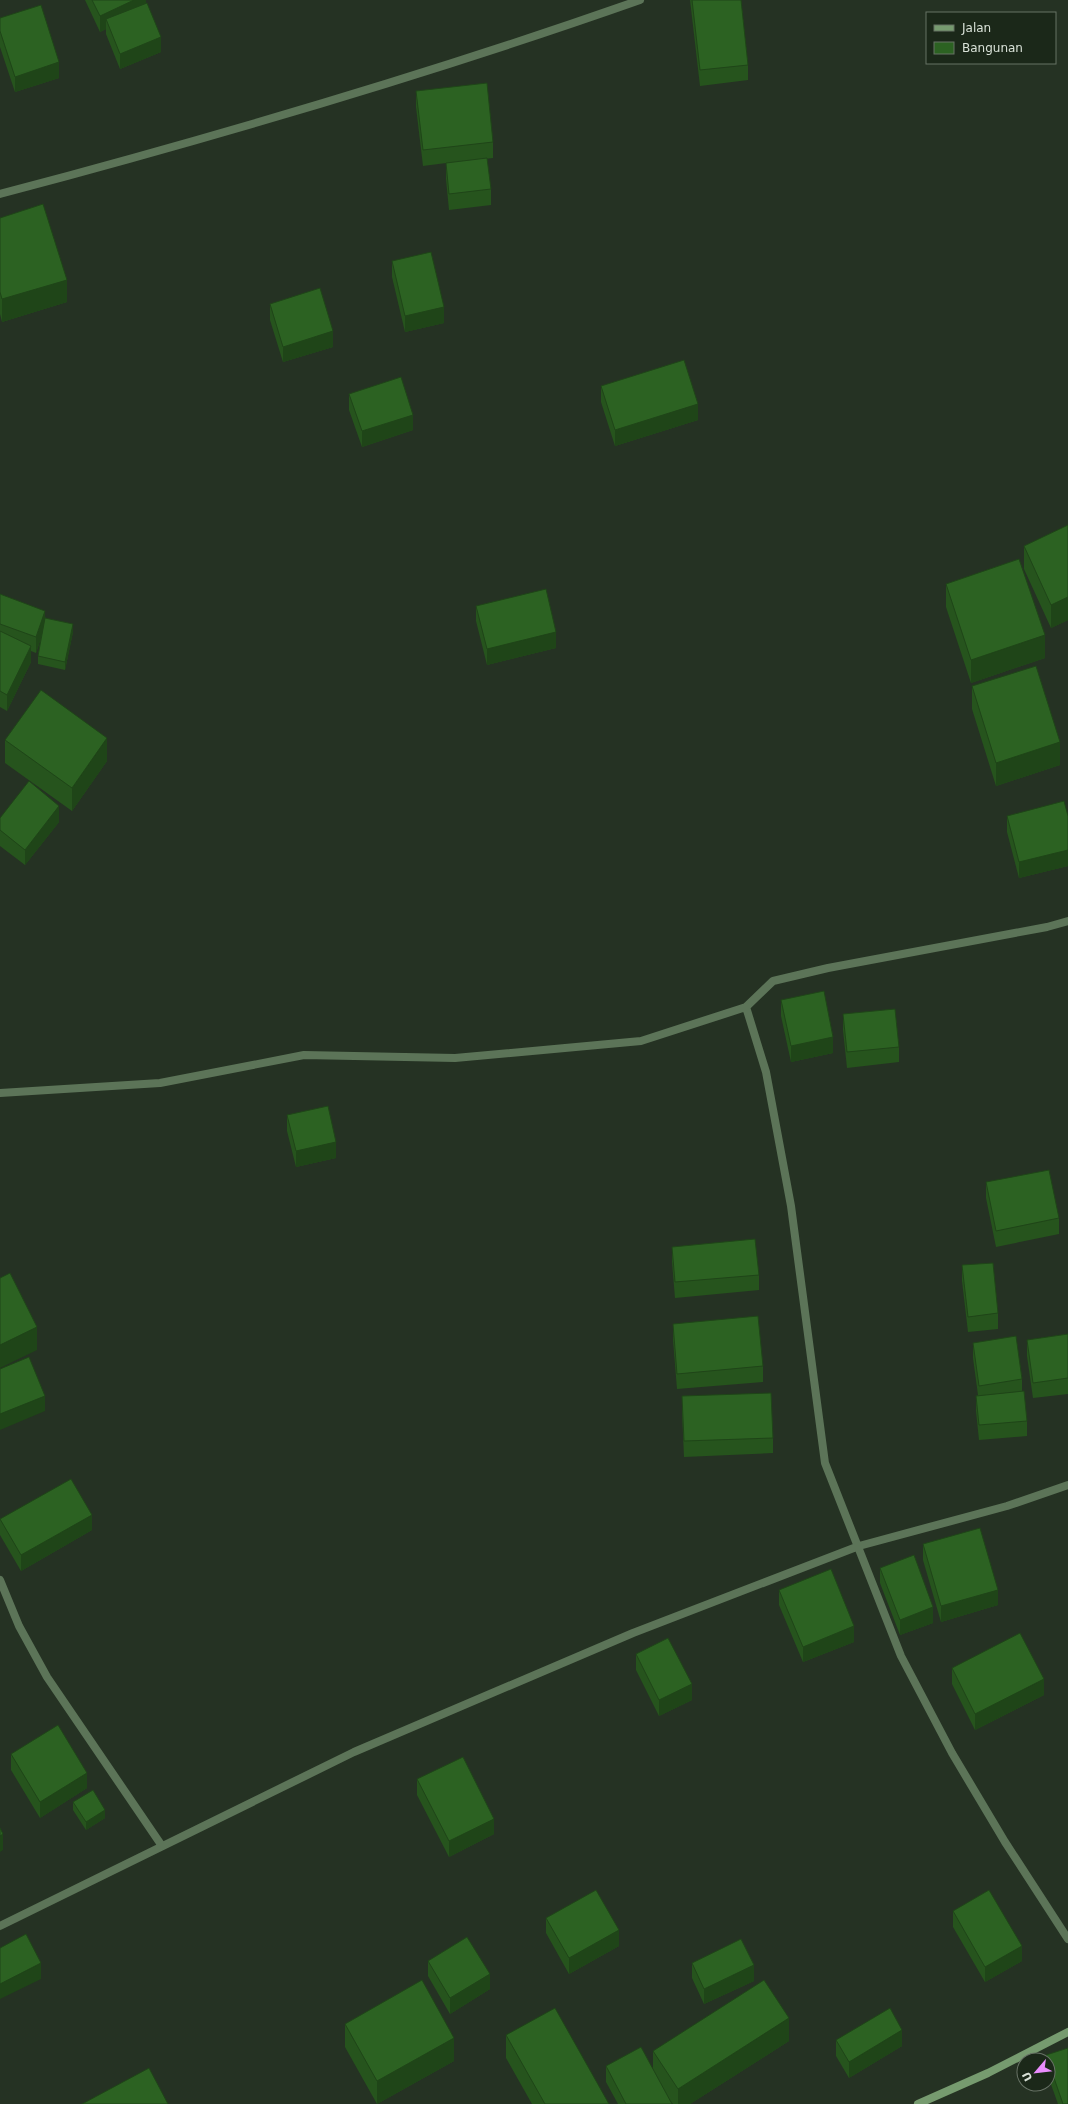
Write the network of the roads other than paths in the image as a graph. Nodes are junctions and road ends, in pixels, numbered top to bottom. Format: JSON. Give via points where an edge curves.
{"nodes":[{"id":1,"x":640,"y":0,"type":"edge"},
{"id":2,"x":0,"y":194,"type":"edge"},
{"id":3,"x":1068,"y":921,"type":"edge"},
{"id":4,"x":746,"y":1007,"type":"junction"},
{"id":5,"x":0,"y":1093,"type":"edge"},
{"id":6,"x":1068,"y":1485,"type":"edge"},
{"id":7,"x":859,"y":1546,"type":"junction"},
{"id":8,"x":0,"y":1580,"type":"edge"},
{"id":9,"x":162,"y":1846,"type":"junction"},
{"id":10,"x":0,"y":1926,"type":"edge"},
{"id":11,"x":1068,"y":1939,"type":"edge"},
{"id":12,"x":1068,"y":2032,"type":"edge"},
{"id":13,"x":918,"y":2104,"type":"edge"}],
"edges":[{"from":1,"to":2,"type":"street","via":[[282,116]]},
{"from":3,"to":4,"type":"street","via":[[773,981]]},
{"from":4,"to":5,"type":"street","via":[[641,1041],[455,1058],[304,1055],[160,1083]]},
{"from":4,"to":7,"type":"street","via":[[766,1072],[791,1206],[825,1463]]},
{"from":6,"to":7,"type":"street","via":[[1007,1506]]},
{"from":7,"to":9,"type":"street","via":[[633,1633],[354,1752]]},
{"from":7,"to":11,"type":"street","via":[[901,1656],[952,1753],[1005,1842]]},
{"from":8,"to":9,"type":"street","via":[[19,1626],[47,1677]]},
{"from":9,"to":10,"type":"street"},
{"from":12,"to":13,"type":"main road","via":[[988,2073]]}]}
